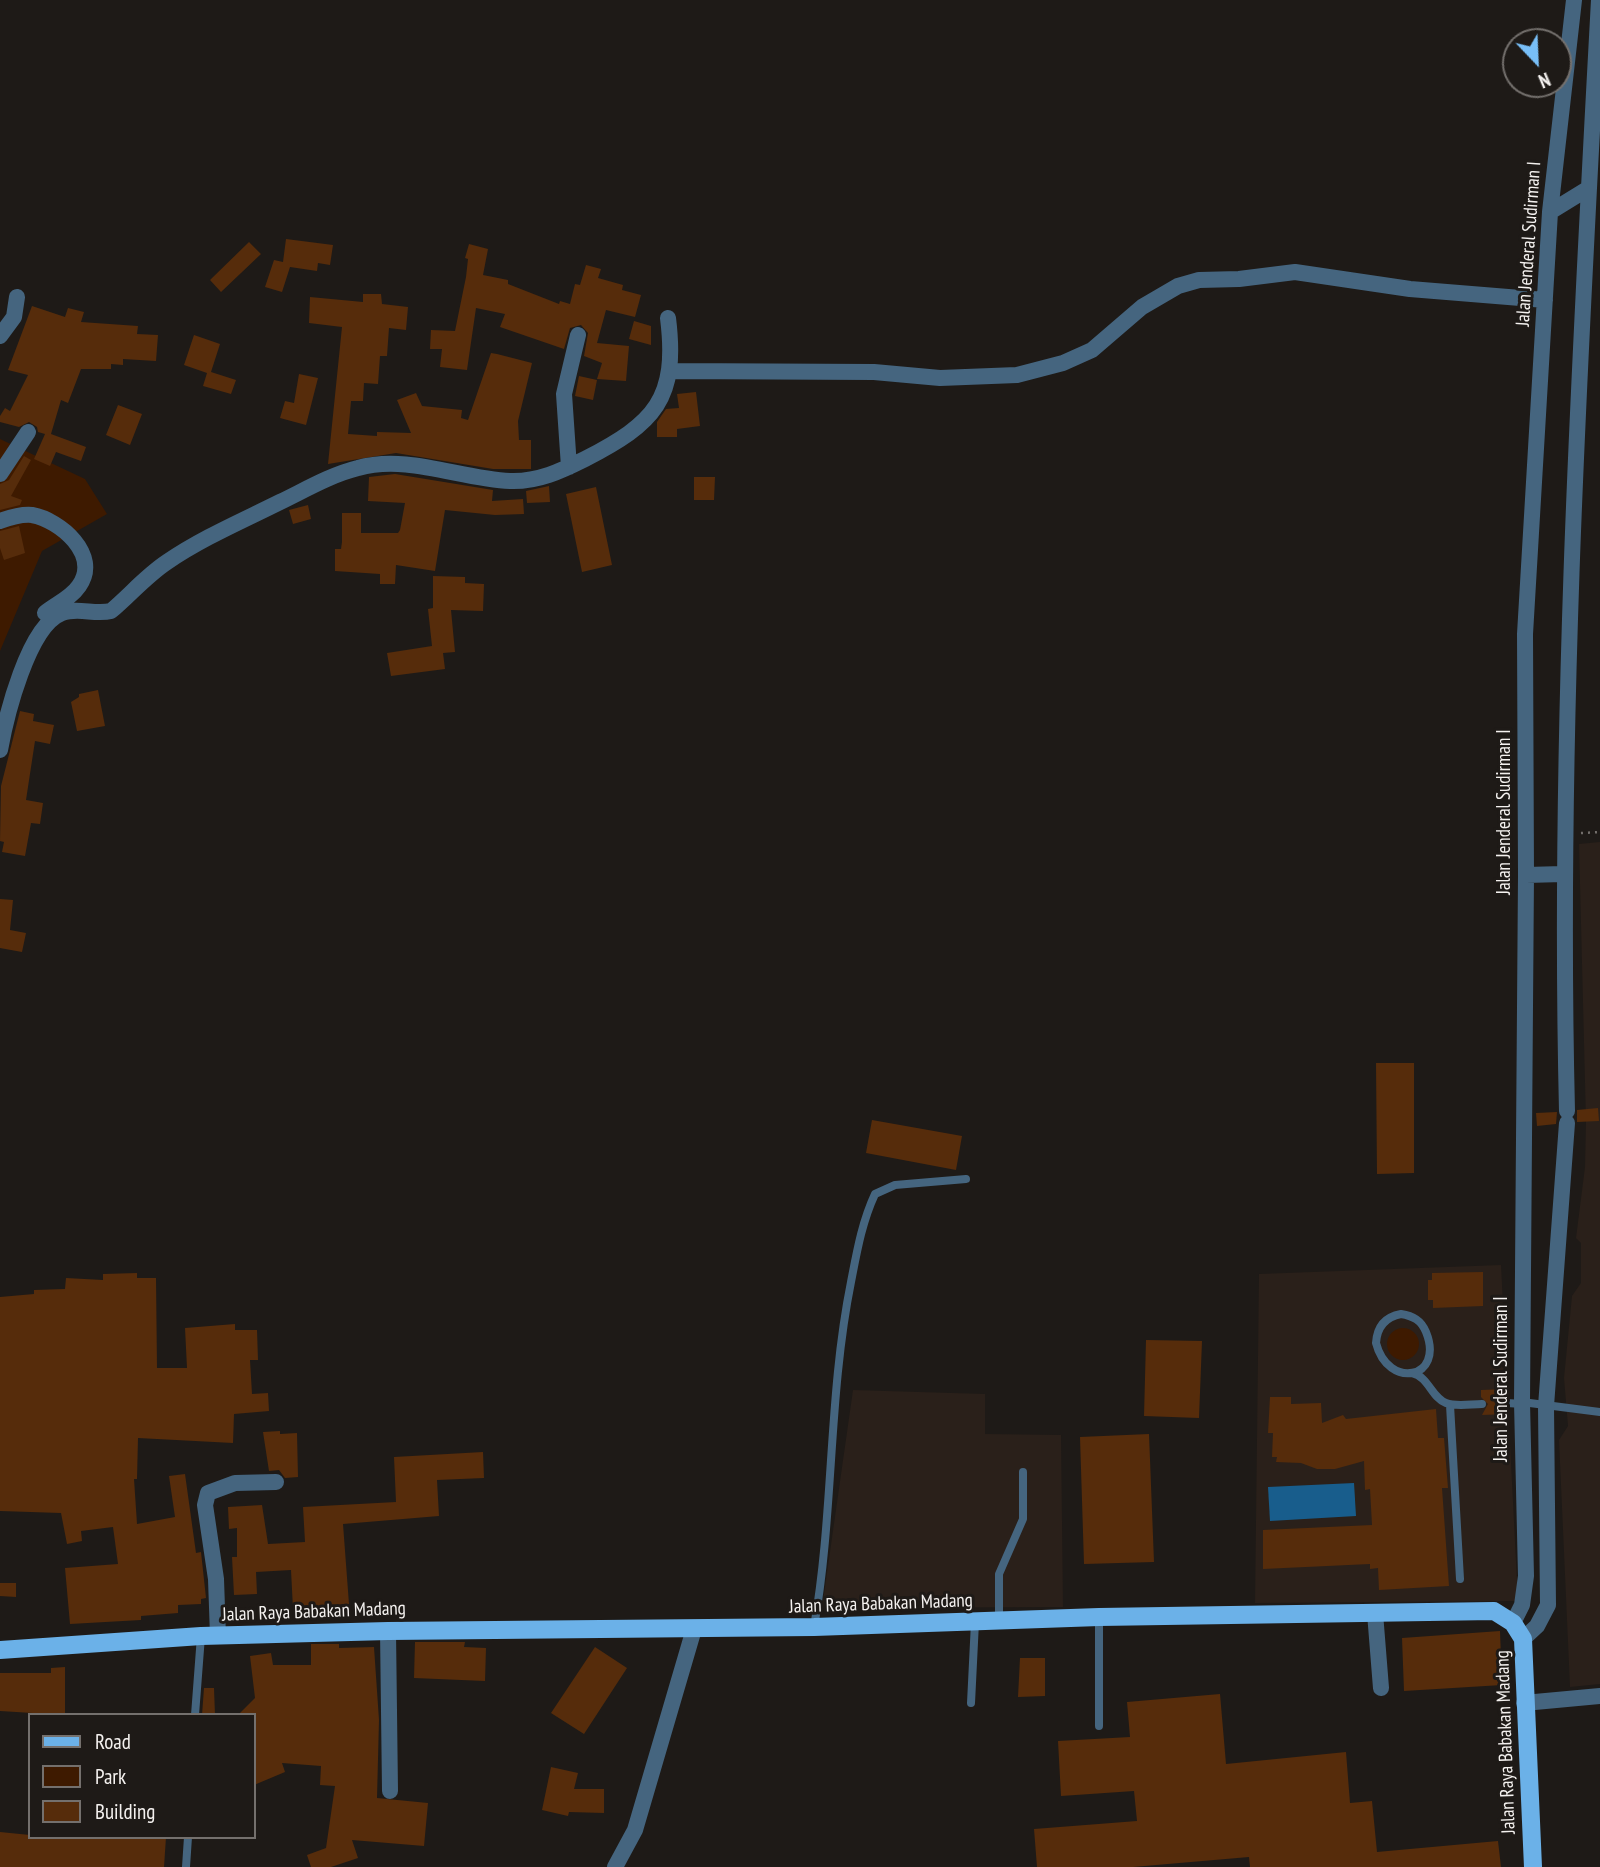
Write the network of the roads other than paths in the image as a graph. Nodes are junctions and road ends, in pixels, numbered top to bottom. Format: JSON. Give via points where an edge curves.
{"nodes":[{"id":1,"x":1574,"y":0,"type":"edge"},
{"id":2,"x":1599,"y":0,"type":"edge"},
{"id":3,"x":1589,"y":188,"type":"junction"},
{"id":4,"x":1550,"y":212,"type":"junction"},
{"id":5,"x":17,"y":297,"type":"dead end"},
{"id":6,"x":1545,"y":300,"type":"junction"},
{"id":7,"x":668,"y":318,"type":"dead end"},
{"id":8,"x":578,"y":335,"type":"dead end"},
{"id":9,"x":0,"y":336,"type":"edge"},
{"id":10,"x":670,"y":371,"type":"junction"},
{"id":11,"x":28,"y":432,"type":"dead end"},
{"id":12,"x":569,"y":467,"type":"junction"},
{"id":13,"x":0,"y":474,"type":"edge"},
{"id":14,"x":0,"y":521,"type":"edge"},
{"id":15,"x":32,"y":650,"type":"junction"},
{"id":16,"x":0,"y":750,"type":"edge"},
{"id":17,"x":1563,"y":874,"type":"junction"},
{"id":18,"x":1526,"y":875,"type":"junction"},
{"id":19,"x":966,"y":1179,"type":"dead end"},
{"id":20,"x":1412,"y":1373,"type":"junction"},
{"id":21,"x":1517,"y":1403,"type":"junction"},
{"id":22,"x":1482,"y":1404,"type":"dead end"},
{"id":23,"x":1450,"y":1405,"type":"junction"},
{"id":24,"x":1546,"y":1406,"type":"junction"},
{"id":25,"x":1600,"y":1412,"type":"edge"},
{"id":26,"x":1023,"y":1472,"type":"dead end"},
{"id":27,"x":276,"y":1482,"type":"dead end"},
{"id":28,"x":1460,"y":1579,"type":"dead end"},
{"id":29,"x":1375,"y":1613,"type":"junction"},
{"id":30,"x":1099,"y":1617,"type":"junction"},
{"id":31,"x":975,"y":1622,"type":"junction"},
{"id":32,"x":999,"y":1622,"type":"junction"},
{"id":33,"x":1513,"y":1623,"type":"junction"},
{"id":34,"x":814,"y":1627,"type":"junction"},
{"id":35,"x":694,"y":1629,"type":"junction"},
{"id":36,"x":388,"y":1631,"type":"junction"},
{"id":37,"x":209,"y":1636,"type":"junction"},
{"id":38,"x":1523,"y":1639,"type":"junction"},
{"id":39,"x":0,"y":1650,"type":"edge"},
{"id":40,"x":1381,"y":1688,"type":"dead end"},
{"id":41,"x":1600,"y":1696,"type":"edge"},
{"id":42,"x":971,"y":1703,"type":"dead end"},
{"id":43,"x":1524,"y":1703,"type":"junction"},
{"id":44,"x":195,"y":1713,"type":"edge"},
{"id":45,"x":1099,"y":1726,"type":"dead end"},
{"id":46,"x":390,"y":1791,"type":"dead end"},
{"id":47,"x":188,"y":1839,"type":"edge"},
{"id":48,"x":186,"y":1867,"type":"edge"},
{"id":49,"x":615,"y":1867,"type":"edge"},
{"id":50,"x":1533,"y":1867,"type":"edge"}],
"edges":[{"from":1,"to":4,"type":"street","name":"Jalan Jenderal Sudirman I"},
{"from":2,"to":3,"type":"street"},
{"from":3,"to":4,"type":"street"},
{"from":3,"to":17,"type":"street"},
{"from":4,"to":6,"type":"street","name":"Jalan Jenderal Sudirman I"},
{"from":5,"to":9,"type":"street","via":[[14,317]]},
{"from":6,"to":10,"type":"street","via":[[1410,289],[1295,271],[1178,286],[1142,307],[1092,350],[1063,363],[1017,374],[940,378],[873,372]]},
{"from":6,"to":18,"type":"street","name":"Jalan Jenderal Sudirman I","via":[[1525,634]]},
{"from":7,"to":10,"type":"street"},
{"from":8,"to":12,"type":"street","via":[[564,394]]},
{"from":10,"to":12,"type":"street","via":[[667,386],[638,429]]},
{"from":11,"to":13,"type":"street"},
{"from":12,"to":15,"type":"street","via":[[536,480],[514,481],[399,465],[358,468],[186,550],[134,587],[111,611],[73,610],[57,615]]},
{"from":14,"to":15,"type":"street","via":[[19,515],[40,517],[70,534],[80,552],[82,580],[38,619]]},
{"from":15,"to":16,"type":"street","via":[[9,708]]},
{"from":17,"to":18,"type":"street"},
{"from":17,"to":24,"type":"street","via":[[1567,1117]]},
{"from":18,"to":21,"type":"street","name":"Jalan Jenderal Sudirman I"},
{"from":19,"to":34,"type":"lane","via":[[895,1185],[875,1194],[864,1218],[837,1366],[824,1560]]},
{"from":20,"to":20,"type":"lane","via":[[1388,1366],[1377,1349],[1380,1326],[1393,1316],[1410,1315],[1418,1320],[1429,1341],[1430,1358]]},
{"from":20,"to":23,"type":"lane"},
{"from":21,"to":24,"type":"lane"},
{"from":21,"to":33,"type":"street","name":"Jalan Jenderal Sudirman I","via":[[1526,1576],[1522,1605]]},
{"from":22,"to":23,"type":"lane"},
{"from":23,"to":28,"type":"lane"},
{"from":24,"to":25,"type":"lane"},
{"from":24,"to":38,"type":"street","via":[[1548,1605],[1537,1626]]},
{"from":26,"to":32,"type":"lane","via":[[1023,1519],[999,1574]]},
{"from":27,"to":37,"type":"street","via":[[235,1483],[208,1493],[205,1505],[216,1579]]},
{"from":29,"to":30,"type":"main road","name":"Jalan Raya Babakan Madang"},
{"from":29,"to":33,"type":"main road","name":"Jalan Raya Babakan Madang","via":[[1494,1611]]},
{"from":29,"to":40,"type":"street"},
{"from":30,"to":32,"type":"main road","name":"Jalan Raya Babakan Madang"},
{"from":30,"to":45,"type":"lane"},
{"from":31,"to":32,"type":"main road","name":"Jalan Raya Babakan Madang"},
{"from":31,"to":34,"type":"main road","name":"Jalan Raya Babakan Madang"},
{"from":31,"to":42,"type":"lane"},
{"from":33,"to":38,"type":"main road","name":"Jalan Raya Babakan Madang"},
{"from":34,"to":35,"type":"main road","name":"Jalan Raya Babakan Madang"},
{"from":35,"to":36,"type":"main road","name":"Jalan Raya Babakan Madang"},
{"from":35,"to":49,"type":"street","via":[[635,1830]]},
{"from":36,"to":37,"type":"main road","name":"Jalan Raya Babakan Madang"},
{"from":36,"to":46,"type":"street"},
{"from":37,"to":39,"type":"main road","name":"Jalan Raya Babakan Madang"},
{"from":37,"to":44,"type":"lane"},
{"from":38,"to":43,"type":"main road","name":"Jalan Raya Babakan Madang"},
{"from":41,"to":43,"type":"street"},
{"from":43,"to":50,"type":"main road","name":"Jalan Raya Babakan Madang"},
{"from":47,"to":48,"type":"lane"}]}
